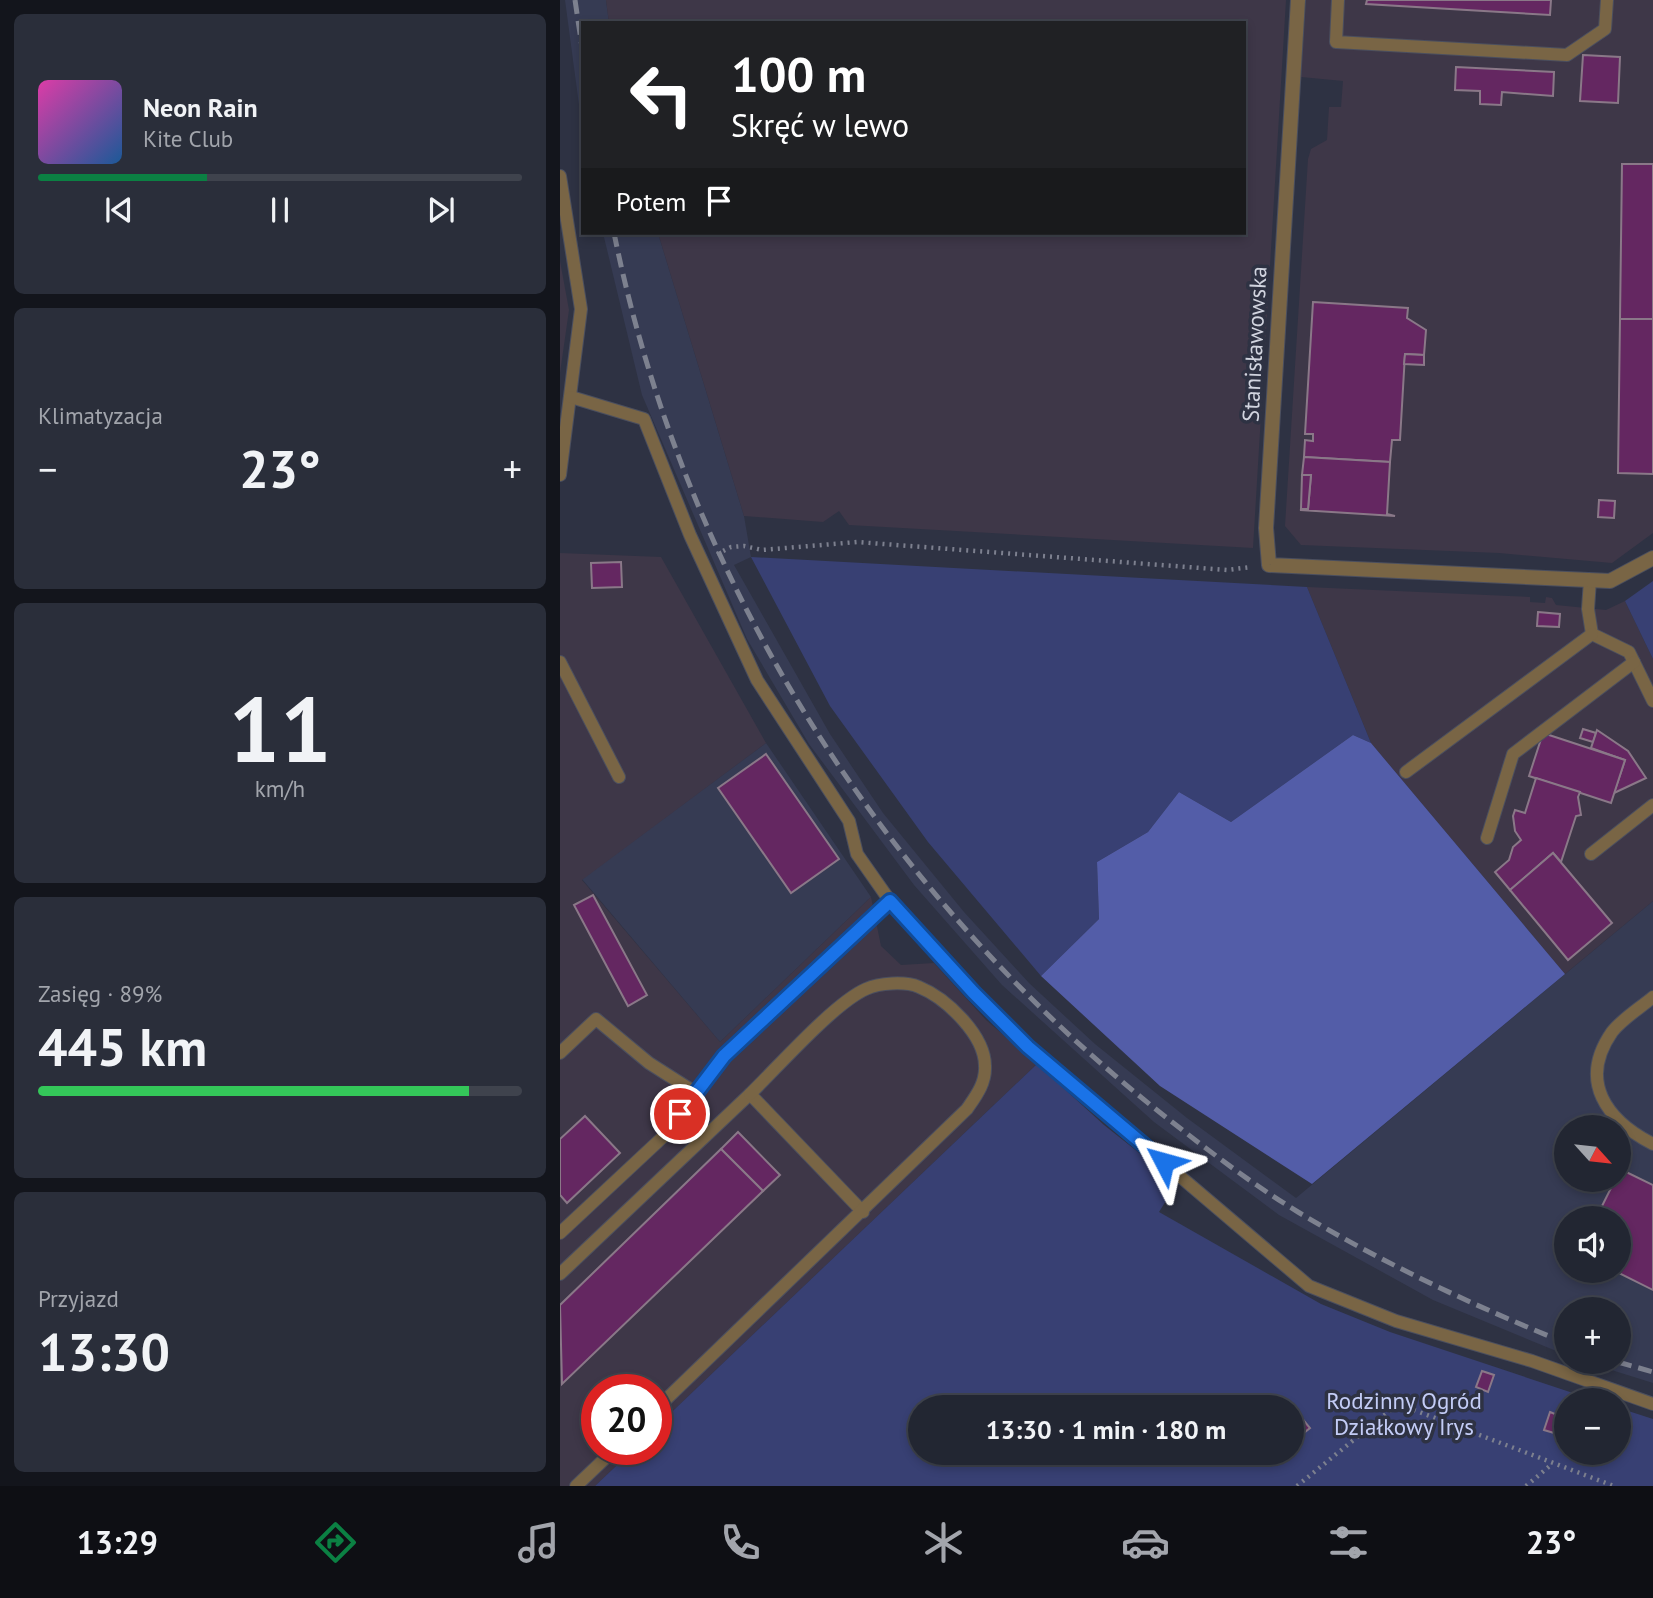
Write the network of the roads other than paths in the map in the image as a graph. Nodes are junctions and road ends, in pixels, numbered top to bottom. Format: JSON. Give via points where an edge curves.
{"nodes":[{"id":1,"x":1298,"y":0,"type":"edge"},
{"id":2,"x":1338,"y":0,"type":"edge"},
{"id":3,"x":1607,"y":0,"type":"edge"},
{"id":4,"x":560,"y":176,"type":"edge"},
{"id":5,"x":571,"y":397,"type":"junction"},
{"id":6,"x":563,"y":431,"type":"edge"},
{"id":7,"x":560,"y":475,"type":"edge"},
{"id":8,"x":1653,"y":558,"type":"edge"},
{"id":9,"x":1590,"y":580,"type":"junction"},
{"id":10,"x":1592,"y":634,"type":"junction"},
{"id":11,"x":560,"y":662,"type":"edge"},
{"id":12,"x":1634,"y":662,"type":"junction"},
{"id":13,"x":1653,"y":701,"type":"edge"},
{"id":14,"x":1406,"y":772,"type":"dead end"},
{"id":15,"x":619,"y":777,"type":"dead end"},
{"id":16,"x":1653,"y":805,"type":"edge"},
{"id":17,"x":1487,"y":838,"type":"dead end"},
{"id":18,"x":1591,"y":854,"type":"dead end"},
{"id":19,"x":890,"y":901,"type":"junction"},
{"id":20,"x":1653,"y":997,"type":"edge"},
{"id":21,"x":560,"y":1053,"type":"edge"},
{"id":22,"x":696,"y":1093,"type":"junction"},
{"id":23,"x":750,"y":1094,"type":"junction"},
{"id":24,"x":1653,"y":1144,"type":"edge"},
{"id":25,"x":863,"y":1212,"type":"junction"},
{"id":26,"x":560,"y":1233,"type":"edge"},
{"id":27,"x":560,"y":1274,"type":"edge"},
{"id":28,"x":672,"y":1394,"type":"edge"},
{"id":29,"x":1653,"y":1404,"type":"edge"},
{"id":30,"x":598,"y":1465,"type":"edge"},
{"id":31,"x":576,"y":1486,"type":"edge"}],
"edges":[{"from":1,"to":9,"type":"street","name":"Stanisławowska","via":[[1266,527],[1269,565]]},
{"from":2,"to":3,"type":"lane","via":[[1336,41],[1567,55],[1605,29]]},
{"from":4,"to":5,"type":"lane","via":[[581,309]]},
{"from":5,"to":6,"type":"lane"},
{"from":5,"to":19,"type":"lane","via":[[644,419],[690,535],[757,680],[849,821],[857,854]]},
{"from":6,"to":7,"type":"lane"},
{"from":8,"to":9,"type":"street","via":[[1610,581]]},
{"from":9,"to":10,"type":"lane"},
{"from":10,"to":12,"type":"lane","via":[[1629,652]]},
{"from":10,"to":14,"type":"lane"},
{"from":11,"to":15,"type":"lane"},
{"from":12,"to":13,"type":"lane"},
{"from":12,"to":17,"type":"lane","via":[[1513,754]]},
{"from":16,"to":18,"type":"lane"},
{"from":19,"to":22,"type":"lane","via":[[724,1056]]},
{"from":19,"to":29,"type":"lane","via":[[1028,1047],[1309,1286],[1396,1321],[1532,1361]]},
{"from":20,"to":24,"type":"lane","via":[[1614,1030],[1600,1052],[1596,1077],[1602,1099],[1617,1120]]},
{"from":21,"to":22,"type":"lane","via":[[596,1019],[649,1063]]},
{"from":22,"to":26,"type":"lane","via":[[664,1135]]},
{"from":23,"to":25,"type":"lane"},
{"from":23,"to":25,"type":"lane","via":[[846,1002],[867,988],[916,985],[936,996],[973,1033],[984,1050],[981,1088],[967,1109]]},
{"from":23,"to":27,"type":"lane"},
{"from":25,"to":28,"type":"lane"},
{"from":30,"to":31,"type":"lane"}]}
